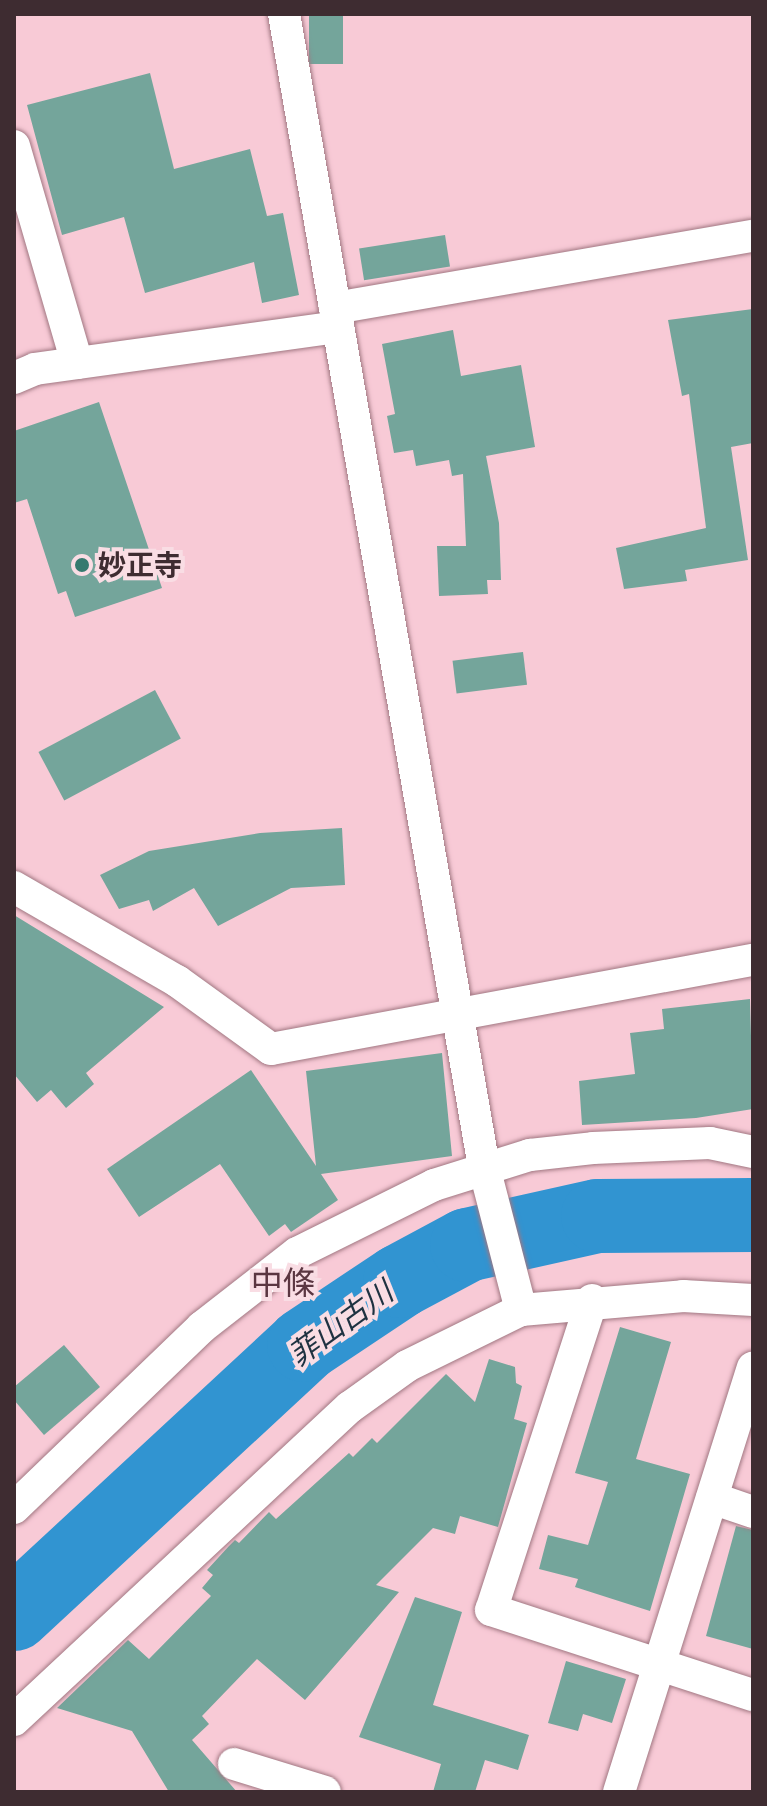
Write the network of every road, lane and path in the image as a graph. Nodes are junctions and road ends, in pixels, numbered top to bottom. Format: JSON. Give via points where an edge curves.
{"nodes":[{"id":1,"x":284,"y":14,"type":"edge"},
{"id":2,"x":14,"y":146,"type":"edge"},
{"id":3,"x":753,"y":236,"type":"edge"},
{"id":4,"x":336,"y":318,"type":"junction"},
{"id":5,"x":77,"y":363,"type":"junction"},
{"id":6,"x":14,"y":378,"type":"edge"},
{"id":7,"x":14,"y":887,"type":"edge"},
{"id":8,"x":753,"y":960,"type":"edge"},
{"id":9,"x":459,"y":1013,"type":"junction"},
{"id":10,"x":753,"y":1152,"type":"edge"},
{"id":11,"x":486,"y":1175,"type":"junction"},
{"id":12,"x":592,"y":1300,"type":"junction"},
{"id":13,"x":753,"y":1300,"type":"edge"},
{"id":14,"x":519,"y":1304,"type":"junction"},
{"id":15,"x":753,"y":1368,"type":"edge"},
{"id":16,"x":712,"y":1498,"type":"junction"},
{"id":17,"x":14,"y":1508,"type":"edge"},
{"id":18,"x":753,"y":1512,"type":"edge"},
{"id":19,"x":659,"y":1665,"type":"junction"},
{"id":20,"x":753,"y":1695,"type":"edge"},
{"id":21,"x":14,"y":1720,"type":"edge"},
{"id":22,"x":234,"y":1764,"type":"dead end"},
{"id":23,"x":325,"y":1792,"type":"edge"},
{"id":24,"x":619,"y":1792,"type":"edge"}],
"edges":[{"from":1,"to":4,"type":"street"},
{"from":2,"to":5,"type":"street"},
{"from":3,"to":4,"type":"street"},
{"from":4,"to":5,"type":"street"},
{"from":4,"to":9,"type":"street"},
{"from":5,"to":6,"type":"street"},
{"from":7,"to":9,"type":"street","via":[[177,981],[271,1049]]},
{"from":8,"to":9,"type":"street"},
{"from":9,"to":11,"type":"street"},
{"from":10,"to":11,"type":"street","via":[[710,1143],[593,1148]]},
{"from":11,"to":14,"type":"street"},
{"from":11,"to":17,"type":"street","via":[[434,1185],[297,1253],[202,1327]]},
{"from":12,"to":13,"type":"street"},
{"from":12,"to":14,"type":"street"},
{"from":12,"to":19,"type":"street","via":[[491,1610]]},
{"from":14,"to":21,"type":"street","via":[[407,1366],[350,1407]]},
{"from":15,"to":16,"type":"street"},
{"from":16,"to":18,"type":"street"},
{"from":16,"to":19,"type":"street"},
{"from":19,"to":20,"type":"street"},
{"from":19,"to":24,"type":"street"},
{"from":22,"to":23,"type":"street"}]}
